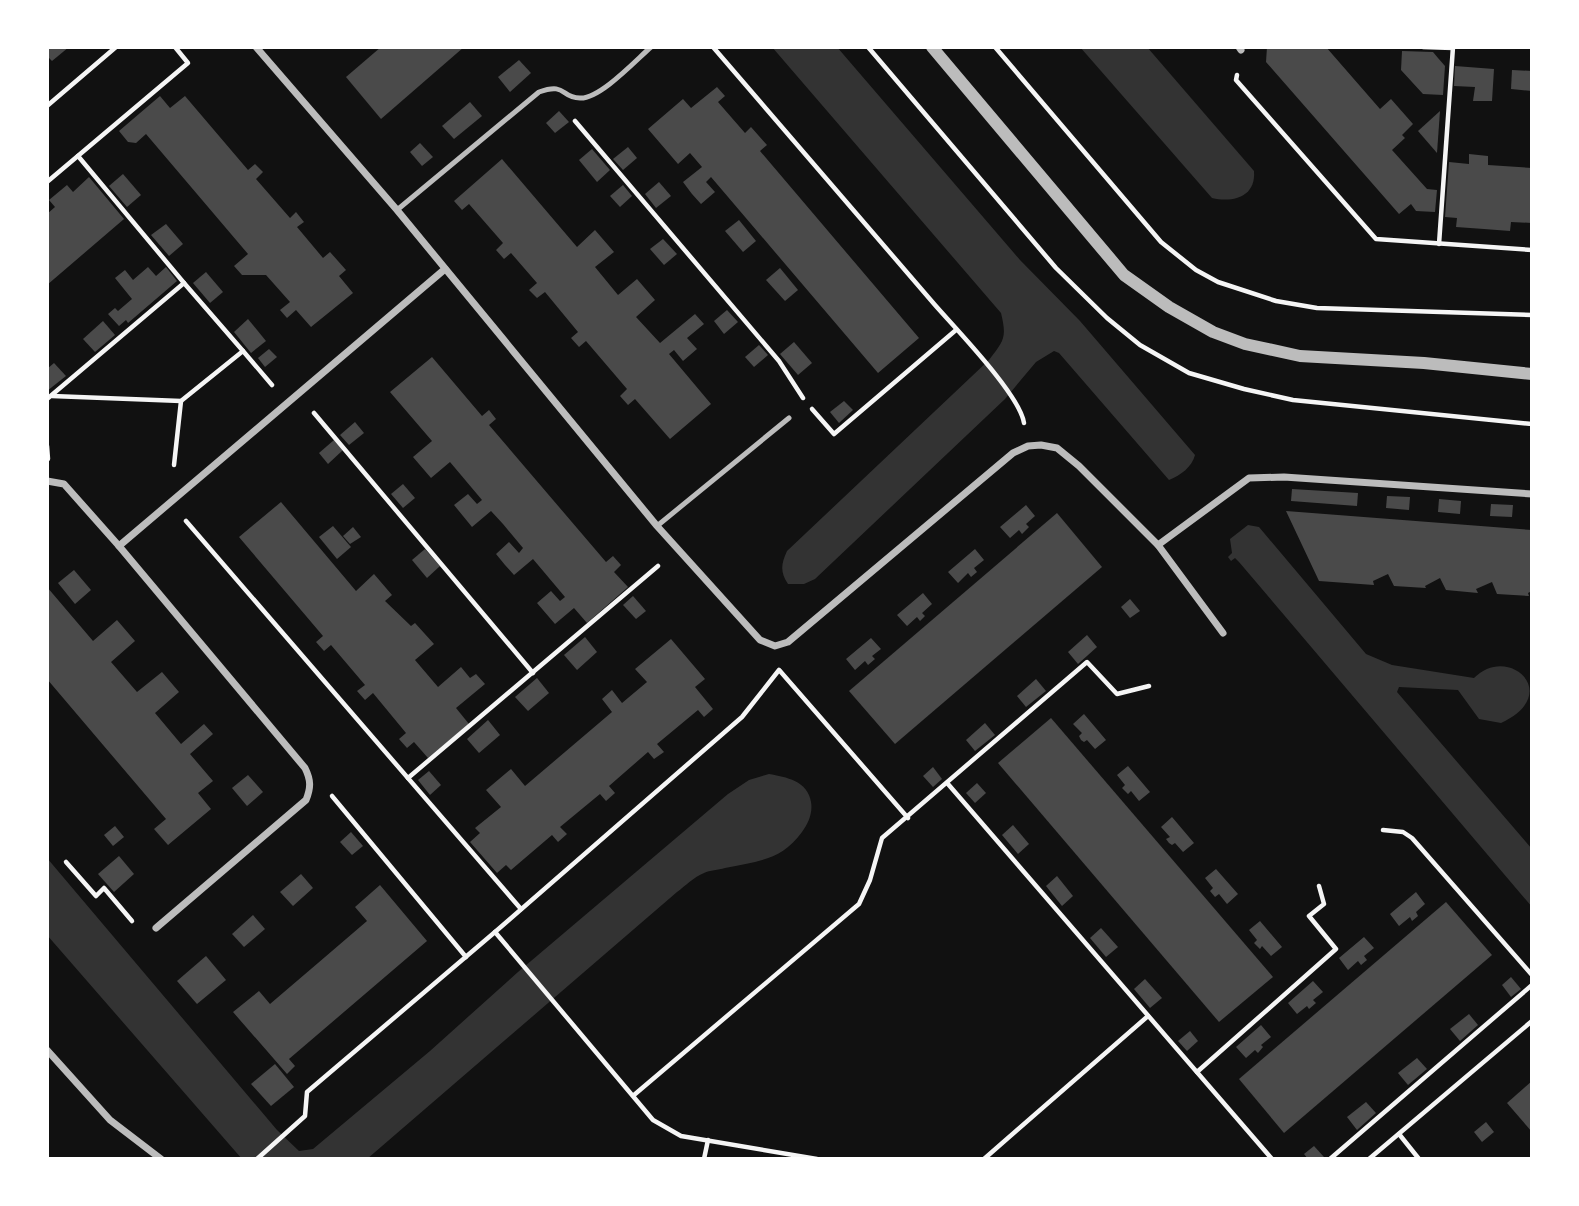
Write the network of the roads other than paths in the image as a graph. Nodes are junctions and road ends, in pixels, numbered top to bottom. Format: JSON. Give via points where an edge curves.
{"nodes":[{"id":1,"x":256,"y":47,"type":"edge"},
{"id":2,"x":651,"y":47,"type":"edge"},
{"id":3,"x":932,"y":47,"type":"edge"},
{"id":4,"x":397,"y":210,"type":"junction"},
{"id":5,"x":445,"y":269,"type":"junction"},
{"id":6,"x":1532,"y":374,"type":"edge"},
{"id":7,"x":789,"y":418,"type":"dead end"},
{"id":8,"x":47,"y":481,"type":"edge"},
{"id":9,"x":1532,"y":494,"type":"edge"},
{"id":10,"x":657,"y":526,"type":"junction"},
{"id":11,"x":1158,"y":545,"type":"junction"},
{"id":12,"x":119,"y":546,"type":"junction"},
{"id":13,"x":1223,"y":633,"type":"dead end"},
{"id":14,"x":156,"y":928,"type":"road end"},
{"id":15,"x":47,"y":1050,"type":"edge"},
{"id":16,"x":160,"y":1159,"type":"edge"}],
"edges":[{"from":1,"to":4,"type":"street"},
{"from":2,"to":4,"type":"lane","via":[[595,95],[582,99],[553,87],[539,92]]},
{"from":3,"to":6,"type":"street","via":[[1124,275],[1213,332],[1300,356]]},
{"from":4,"to":5,"type":"street"},
{"from":5,"to":10,"type":"street"},
{"from":5,"to":12,"type":"street"},
{"from":7,"to":10,"type":"lane"},
{"from":8,"to":12,"type":"street","via":[[64,484]]},
{"from":9,"to":11,"type":"street","via":[[1249,478]]},
{"from":10,"to":11,"type":"street","via":[[760,640],[775,646],[789,642],[1013,453],[1028,446],[1057,448]]},
{"from":11,"to":13,"type":"street"},
{"from":12,"to":14,"type":"street","via":[[310,777],[306,800]]},
{"from":15,"to":16,"type":"street","via":[[110,1120]]}]}
